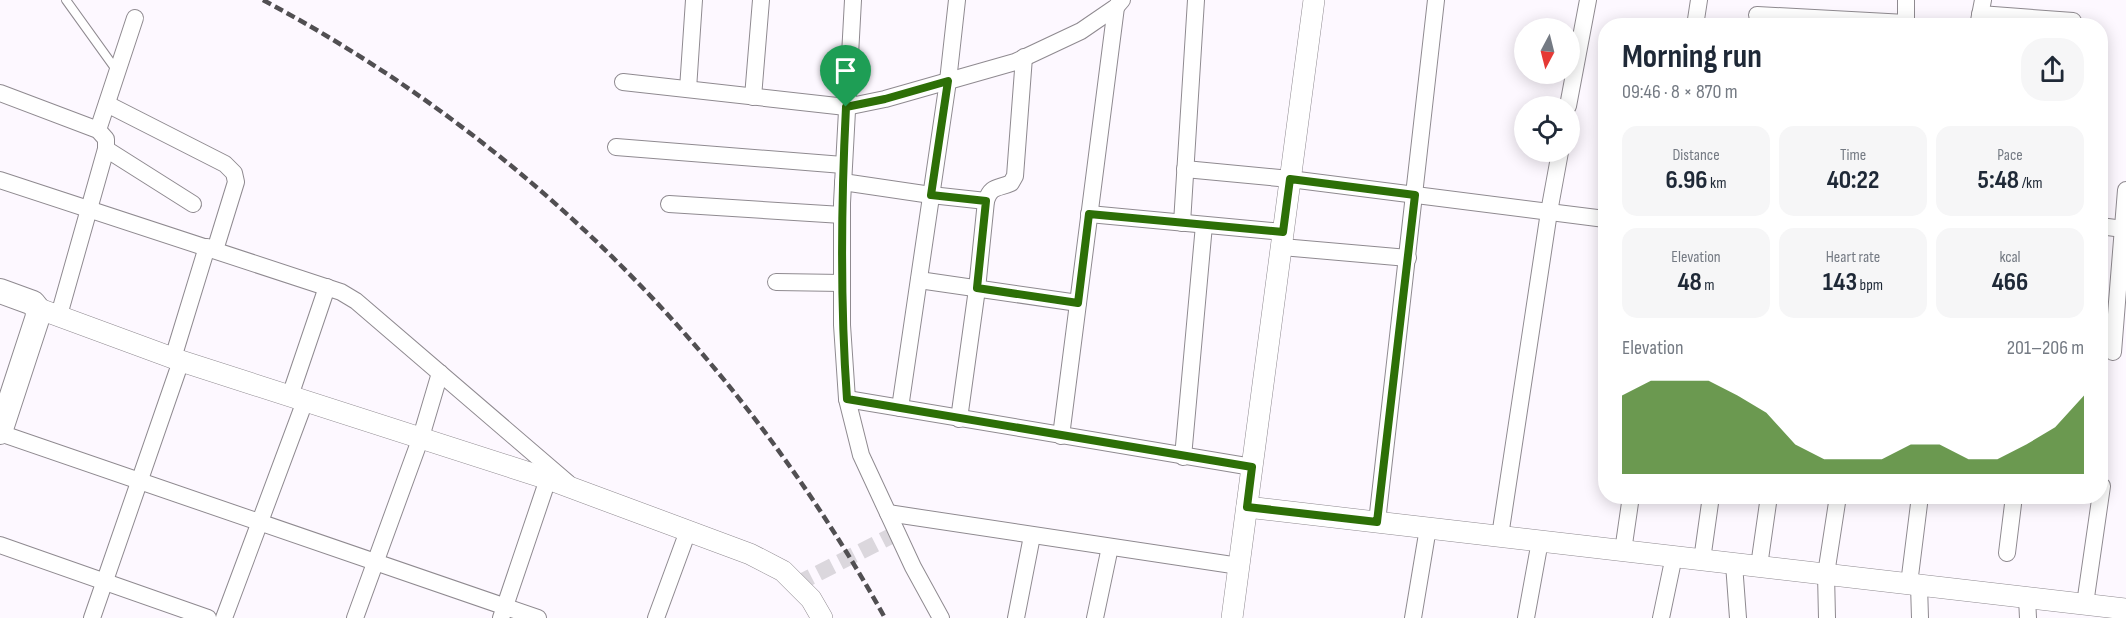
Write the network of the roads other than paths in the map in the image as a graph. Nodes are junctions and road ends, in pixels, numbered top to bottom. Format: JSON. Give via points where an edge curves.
{"nodes":[{"id":1,"x":66,"y":0,"type":"edge"},
{"id":2,"x":694,"y":0,"type":"edge"},
{"id":3,"x":761,"y":0,"type":"edge"},
{"id":4,"x":853,"y":0,"type":"edge"},
{"id":5,"x":957,"y":0,"type":"edge"},
{"id":6,"x":1196,"y":0,"type":"edge"},
{"id":7,"x":1314,"y":0,"type":"edge"},
{"id":8,"x":1436,"y":0,"type":"edge"},
{"id":9,"x":1588,"y":0,"type":"edge"},
{"id":10,"x":1699,"y":0,"type":"edge"},
{"id":11,"x":1906,"y":0,"type":"edge"},
{"id":12,"x":1119,"y":4,"type":"edge"},
{"id":13,"x":1757,"y":13,"type":"edge"},
{"id":14,"x":1980,"y":13,"type":"edge"},
{"id":15,"x":135,"y":18,"type":"dead end"},
{"id":16,"x":1696,"y":18,"type":"edge"},
{"id":17,"x":1803,"y":18,"type":"edge"},
{"id":18,"x":1906,"y":18,"type":"edge"},
{"id":19,"x":2038,"y":18,"type":"edge"},
{"id":20,"x":1024,"y":57,"type":"junction"},
{"id":21,"x":117,"y":71,"type":"junction"},
{"id":22,"x":948,"y":81,"type":"junction"},
{"id":23,"x":623,"y":82,"type":"dead end"},
{"id":24,"x":688,"y":89,"type":"junction"},
{"id":25,"x":0,"y":93,"type":"edge"},
{"id":26,"x":753,"y":96,"type":"junction"},
{"id":27,"x":1570,"y":96,"type":"edge"},
{"id":28,"x":106,"y":104,"type":"junction"},
{"id":29,"x":846,"y":107,"type":"junction"},
{"id":30,"x":98,"y":130,"type":"junction"},
{"id":31,"x":616,"y":147,"type":"dead end"},
{"id":32,"x":106,"y":149,"type":"junction"},
{"id":33,"x":1558,"y":162,"type":"edge"},
{"id":34,"x":843,"y":165,"type":"junction"},
{"id":35,"x":1185,"y":169,"type":"junction"},
{"id":36,"x":1290,"y":179,"type":"junction"},
{"id":37,"x":0,"y":180,"type":"edge"},
{"id":38,"x":843,"y":182,"type":"junction"},
{"id":39,"x":2126,"y":190,"type":"edge"},
{"id":40,"x":931,"y":195,"type":"junction"},
{"id":41,"x":1415,"y":195,"type":"junction"},
{"id":42,"x":986,"y":201,"type":"junction"},
{"id":43,"x":193,"y":204,"type":"dead end"},
{"id":44,"x":669,"y":204,"type":"dead end"},
{"id":45,"x":89,"y":209,"type":"junction"},
{"id":46,"x":1549,"y":212,"type":"junction"},
{"id":47,"x":1089,"y":214,"type":"junction"},
{"id":48,"x":842,"y":215,"type":"junction"},
{"id":49,"x":1598,"y":218,"type":"edge"},
{"id":50,"x":1182,"y":223,"type":"junction"},
{"id":51,"x":1204,"y":225,"type":"junction"},
{"id":52,"x":2108,"y":227,"type":"edge"},
{"id":53,"x":2123,"y":229,"type":"junction"},
{"id":54,"x":1282,"y":239,"type":"junction"},
{"id":55,"x":211,"y":249,"type":"junction"},
{"id":56,"x":1408,"y":258,"type":"junction"},
{"id":57,"x":919,"y":280,"type":"junction"},
{"id":58,"x":776,"y":282,"type":"dead end"},
{"id":59,"x":842,"y":283,"type":"junction"},
{"id":60,"x":327,"y":287,"type":"junction"},
{"id":61,"x":977,"y":288,"type":"junction"},
{"id":62,"x":0,"y":291,"type":"edge"},
{"id":63,"x":1078,"y":303,"type":"junction"},
{"id":64,"x":48,"y":311,"type":"junction"},
{"id":65,"x":2113,"y":352,"type":"edge"},
{"id":66,"x":177,"y":359,"type":"junction"},
{"id":67,"x":440,"y":373,"type":"junction"},
{"id":68,"x":298,"y":398,"type":"junction"},
{"id":69,"x":847,"y":399,"type":"junction"},
{"id":70,"x":900,"y":408,"type":"junction"},
{"id":71,"x":959,"y":418,"type":"junction"},
{"id":72,"x":0,"y":433,"type":"edge"},
{"id":73,"x":1061,"y":436,"type":"junction"},
{"id":74,"x":421,"y":437,"type":"junction"},
{"id":75,"x":1183,"y":457,"type":"junction"},
{"id":76,"x":1252,"y":467,"type":"junction"},
{"id":77,"x":548,"y":479,"type":"junction"},
{"id":78,"x":140,"y":481,"type":"junction"},
{"id":79,"x":576,"y":489,"type":"junction"},
{"id":80,"x":1630,"y":504,"type":"edge"},
{"id":81,"x":1710,"y":504,"type":"edge"},
{"id":82,"x":1768,"y":504,"type":"edge"},
{"id":83,"x":1837,"y":504,"type":"edge"},
{"id":84,"x":1919,"y":504,"type":"edge"},
{"id":85,"x":2013,"y":504,"type":"edge"},
{"id":86,"x":2099,"y":504,"type":"edge"},
{"id":87,"x":1247,"y":507,"type":"junction"},
{"id":88,"x":888,"y":513,"type":"junction"},
{"id":89,"x":1377,"y":522,"type":"junction"},
{"id":90,"x":260,"y":523,"type":"junction"},
{"id":91,"x":1428,"y":528,"type":"junction"},
{"id":92,"x":688,"y":531,"type":"junction"},
{"id":93,"x":1032,"y":536,"type":"junction"},
{"id":94,"x":1500,"y":536,"type":"junction"},
{"id":95,"x":1540,"y":541,"type":"junction"},
{"id":96,"x":0,"y":545,"type":"edge"},
{"id":97,"x":1110,"y":547,"type":"junction"},
{"id":98,"x":1623,"y":550,"type":"junction"},
{"id":99,"x":2007,"y":553,"type":"dead end"},
{"id":100,"x":1674,"y":556,"type":"junction"},
{"id":101,"x":1702,"y":560,"type":"junction"},
{"id":102,"x":375,"y":562,"type":"junction"},
{"id":103,"x":1734,"y":564,"type":"junction"},
{"id":104,"x":1239,"y":566,"type":"junction"},
{"id":105,"x":1759,"y":566,"type":"junction"},
{"id":106,"x":1826,"y":574,"type":"junction"},
{"id":107,"x":105,"y":582,"type":"junction"},
{"id":108,"x":1914,"y":585,"type":"junction"},
{"id":109,"x":2085,"y":604,"type":"junction"},
{"id":110,"x":2028,"y":608,"type":"edge"},
{"id":111,"x":2126,"y":609,"type":"edge"},
{"id":112,"x":503,"y":612,"type":"edge"},
{"id":113,"x":92,"y":618,"type":"edge"},
{"id":114,"x":208,"y":618,"type":"edge"},
{"id":115,"x":224,"y":618,"type":"edge"},
{"id":116,"x":355,"y":618,"type":"edge"},
{"id":117,"x":538,"y":618,"type":"edge"},
{"id":118,"x":656,"y":618,"type":"edge"},
{"id":119,"x":822,"y":618,"type":"edge"},
{"id":120,"x":942,"y":618,"type":"edge"},
{"id":121,"x":1016,"y":618,"type":"edge"},
{"id":122,"x":1095,"y":618,"type":"edge"},
{"id":123,"x":1232,"y":618,"type":"edge"},
{"id":124,"x":1413,"y":618,"type":"edge"},
{"id":125,"x":1526,"y":618,"type":"edge"},
{"id":126,"x":1661,"y":618,"type":"edge"},
{"id":127,"x":1738,"y":618,"type":"edge"},
{"id":128,"x":1827,"y":618,"type":"edge"},
{"id":129,"x":1920,"y":618,"type":"edge"}],
"edges":[{"from":1,"to":21,"type":"lane"},
{"from":2,"to":24,"type":"street"},
{"from":3,"to":26,"type":"street"},
{"from":4,"to":29,"type":"street"},
{"from":5,"to":22,"type":"street"},
{"from":6,"to":35,"type":"street"},
{"from":7,"to":36,"type":"street"},
{"from":8,"to":41,"type":"street"},
{"from":9,"to":27,"type":"street"},
{"from":10,"to":16,"type":"street"},
{"from":11,"to":18,"type":"street"},
{"from":12,"to":20,"type":"street","via":[[1081,31]]},
{"from":12,"to":47,"type":"street"},
{"from":13,"to":17,"type":"street"},
{"from":14,"to":19,"type":"street"},
{"from":15,"to":21,"type":"street"},
{"from":20,"to":22,"type":"street"},
{"from":20,"to":42,"type":"street","via":[[1015,176],[1011,183],[988,192]]},
{"from":21,"to":28,"type":"street"},
{"from":22,"to":29,"type":"street"},
{"from":22,"to":40,"type":"street"},
{"from":23,"to":24,"type":"street"},
{"from":24,"to":26,"type":"street"},
{"from":25,"to":30,"type":"street"},
{"from":26,"to":29,"type":"street"},
{"from":28,"to":30,"type":"street"},
{"from":28,"to":55,"type":"street","via":[[225,164],[234,173],[236,182]]},
{"from":29,"to":34,"type":"street"},
{"from":30,"to":32,"type":"street","via":[[106,139]]},
{"from":31,"to":34,"type":"street"},
{"from":32,"to":43,"type":"street"},
{"from":32,"to":45,"type":"street"},
{"from":33,"to":46,"type":"street"},
{"from":34,"to":38,"type":"street"},
{"from":35,"to":36,"type":"street"},
{"from":35,"to":50,"type":"street"},
{"from":36,"to":41,"type":"street"},
{"from":36,"to":54,"type":"street"},
{"from":37,"to":45,"type":"street"},
{"from":38,"to":40,"type":"street"},
{"from":38,"to":48,"type":"street"},
{"from":39,"to":53,"type":"street"},
{"from":40,"to":42,"type":"street"},
{"from":40,"to":57,"type":"street"},
{"from":41,"to":46,"type":"street"},
{"from":41,"to":56,"type":"street"},
{"from":42,"to":61,"type":"street"},
{"from":44,"to":48,"type":"street"},
{"from":45,"to":55,"type":"street"},
{"from":45,"to":64,"type":"street"},
{"from":46,"to":49,"type":"street"},
{"from":46,"to":94,"type":"street"},
{"from":47,"to":50,"type":"street"},
{"from":47,"to":63,"type":"street"},
{"from":48,"to":59,"type":"street"},
{"from":50,"to":51,"type":"street"},
{"from":51,"to":54,"type":"street"},
{"from":51,"to":75,"type":"street"},
{"from":52,"to":53,"type":"street"},
{"from":53,"to":65,"type":"street"},
{"from":54,"to":56,"type":"street"},
{"from":54,"to":76,"type":"street"},
{"from":55,"to":60,"type":"street"},
{"from":55,"to":66,"type":"street"},
{"from":56,"to":89,"type":"street"},
{"from":57,"to":61,"type":"street"},
{"from":57,"to":70,"type":"street"},
{"from":58,"to":59,"type":"street"},
{"from":59,"to":69,"type":"street"},
{"from":60,"to":67,"type":"street","via":[[356,301]]},
{"from":60,"to":68,"type":"street"},
{"from":61,"to":63,"type":"street"},
{"from":61,"to":71,"type":"street"},
{"from":62,"to":64,"type":"main road"},
{"from":63,"to":73,"type":"street"},
{"from":64,"to":66,"type":"street"},
{"from":64,"to":72,"type":"main road","via":[[38,322]]},
{"from":66,"to":68,"type":"street"},
{"from":66,"to":78,"type":"street"},
{"from":67,"to":74,"type":"street"},
{"from":67,"to":79,"type":"street"},
{"from":68,"to":74,"type":"street"},
{"from":68,"to":90,"type":"street"},
{"from":69,"to":70,"type":"street"},
{"from":69,"to":88,"type":"street","via":[[861,455]]},
{"from":70,"to":71,"type":"street"},
{"from":71,"to":73,"type":"street"},
{"from":72,"to":78,"type":"street"},
{"from":73,"to":75,"type":"street"},
{"from":74,"to":77,"type":"street"},
{"from":74,"to":102,"type":"street"},
{"from":75,"to":76,"type":"street"},
{"from":76,"to":87,"type":"street"},
{"from":77,"to":79,"type":"street"},
{"from":77,"to":112,"type":"street"},
{"from":78,"to":90,"type":"street"},
{"from":78,"to":107,"type":"street"},
{"from":79,"to":92,"type":"street"},
{"from":80,"to":98,"type":"street"},
{"from":81,"to":101,"type":"street"},
{"from":82,"to":105,"type":"street"},
{"from":83,"to":106,"type":"street"},
{"from":84,"to":108,"type":"street"},
{"from":85,"to":99,"type":"street"},
{"from":86,"to":109,"type":"street"},
{"from":87,"to":89,"type":"street"},
{"from":87,"to":104,"type":"street"},
{"from":88,"to":93,"type":"street"},
{"from":88,"to":120,"type":"street"},
{"from":89,"to":91,"type":"street"},
{"from":90,"to":102,"type":"street"},
{"from":90,"to":115,"type":"street"},
{"from":91,"to":94,"type":"street"},
{"from":91,"to":124,"type":"street"},
{"from":92,"to":118,"type":"street"},
{"from":92,"to":119,"type":"street","via":[[783,571],[811,599]]},
{"from":93,"to":97,"type":"street"},
{"from":93,"to":121,"type":"street"},
{"from":94,"to":95,"type":"street"},
{"from":95,"to":98,"type":"street"},
{"from":95,"to":125,"type":"street"},
{"from":96,"to":107,"type":"street"},
{"from":97,"to":104,"type":"street"},
{"from":97,"to":122,"type":"street"},
{"from":98,"to":100,"type":"street"},
{"from":100,"to":101,"type":"street"},
{"from":100,"to":126,"type":"street"},
{"from":101,"to":103,"type":"street"},
{"from":102,"to":112,"type":"street"},
{"from":102,"to":116,"type":"street"},
{"from":103,"to":105,"type":"street"},
{"from":103,"to":127,"type":"street"},
{"from":104,"to":123,"type":"street"},
{"from":105,"to":106,"type":"street"},
{"from":106,"to":108,"type":"street"},
{"from":106,"to":128,"type":"street"},
{"from":107,"to":113,"type":"street"},
{"from":107,"to":114,"type":"street"},
{"from":108,"to":110,"type":"street"},
{"from":108,"to":129,"type":"street"},
{"from":109,"to":110,"type":"street"},
{"from":109,"to":111,"type":"street"},
{"from":112,"to":117,"type":"street"}]}
